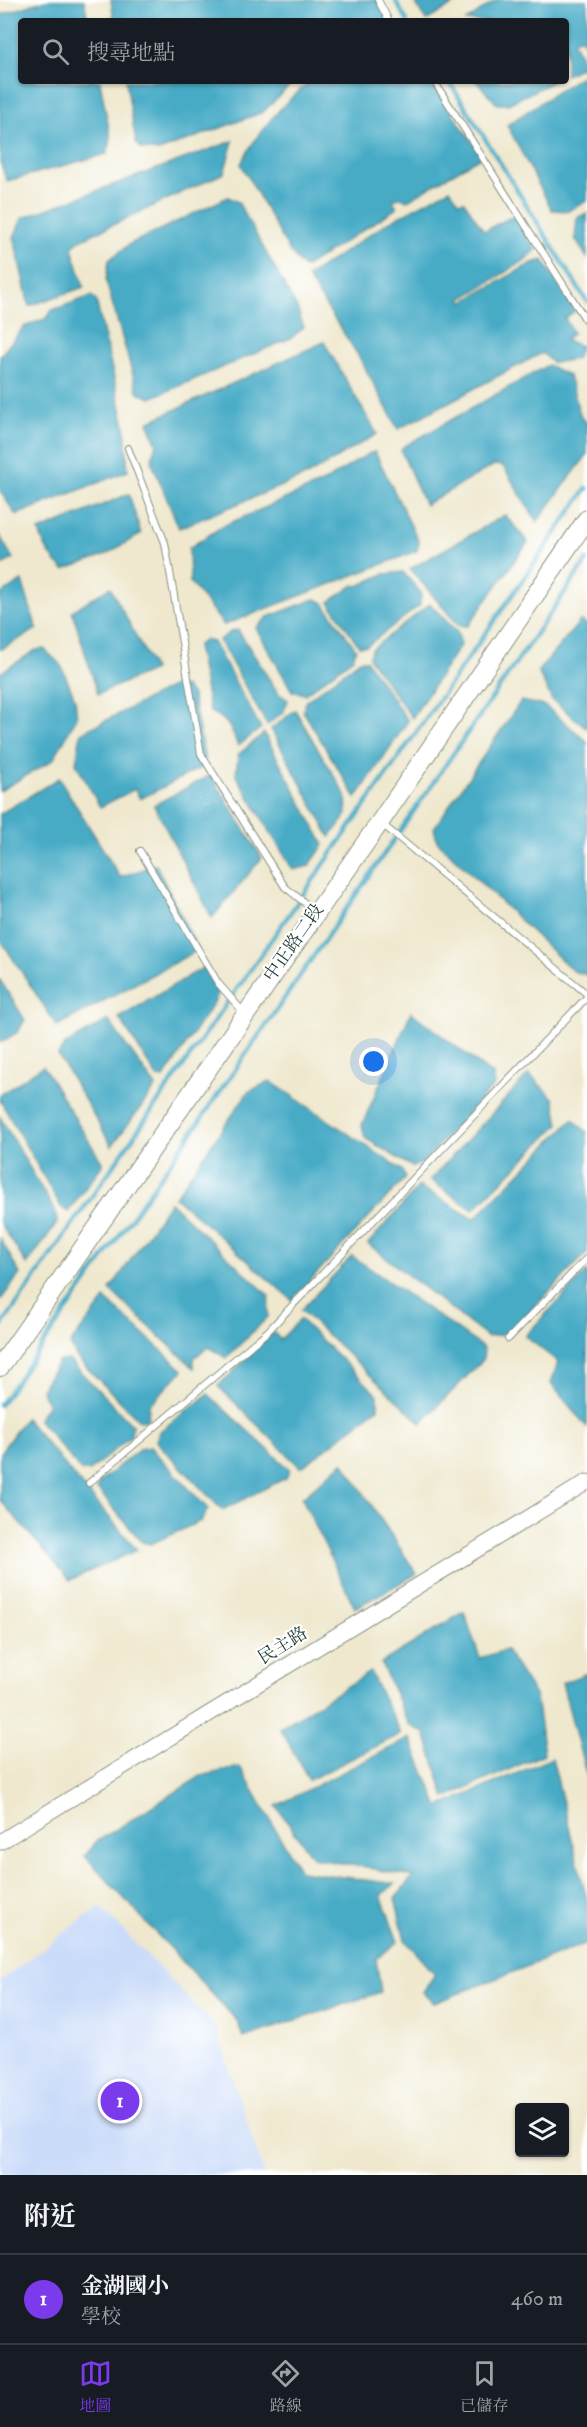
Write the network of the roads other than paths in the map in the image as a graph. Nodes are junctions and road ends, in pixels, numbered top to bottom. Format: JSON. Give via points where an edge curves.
{"nodes":[{"id":1,"x":378,"y":0,"type":"edge"},
{"id":2,"x":387,"y":18,"type":"edge"},
{"id":3,"x":436,"y":84,"type":"edge"},
{"id":4,"x":587,"y":322,"type":"edge"},
{"id":5,"x":128,"y":448,"type":"dead end"},
{"id":6,"x":587,"y":519,"type":"edge"},
{"id":7,"x":380,"y":822,"type":"junction"},
{"id":8,"x":140,"y":851,"type":"dead end"},
{"id":9,"x":316,"y":912,"type":"junction"},
{"id":10,"x":587,"y":996,"type":"edge"},
{"id":11,"x":244,"y":1014,"type":"junction"},
{"id":12,"x":587,"y":1258,"type":"edge"},
{"id":13,"x":508,"y":1339,"type":"dead end"},
{"id":14,"x":0,"y":1366,"type":"edge"},
{"id":15,"x":587,"y":1482,"type":"edge"},
{"id":16,"x":89,"y":1483,"type":"dead end"},
{"id":17,"x":0,"y":1842,"type":"edge"}],
"edges":[{"from":1,"to":2,"type":"lane"},
{"from":3,"to":4,"type":"lane"},
{"from":5,"to":9,"type":"lane","via":[[165,543],[201,754],[285,887]]},
{"from":6,"to":7,"type":"main road","name":"中正路二段"},
{"from":7,"to":9,"type":"main road","name":"中正路二段"},
{"from":7,"to":10,"type":"lane"},
{"from":8,"to":11,"type":"lane","via":[[218,983]]},
{"from":9,"to":11,"type":"main road","name":"中正路二段"},
{"from":10,"to":16,"type":"lane","via":[[268,1331]]},
{"from":11,"to":14,"type":"main road","name":"中正路二段"},
{"from":12,"to":13,"type":"lane"},
{"from":15,"to":17,"type":"street","name":"民主路"}]}
